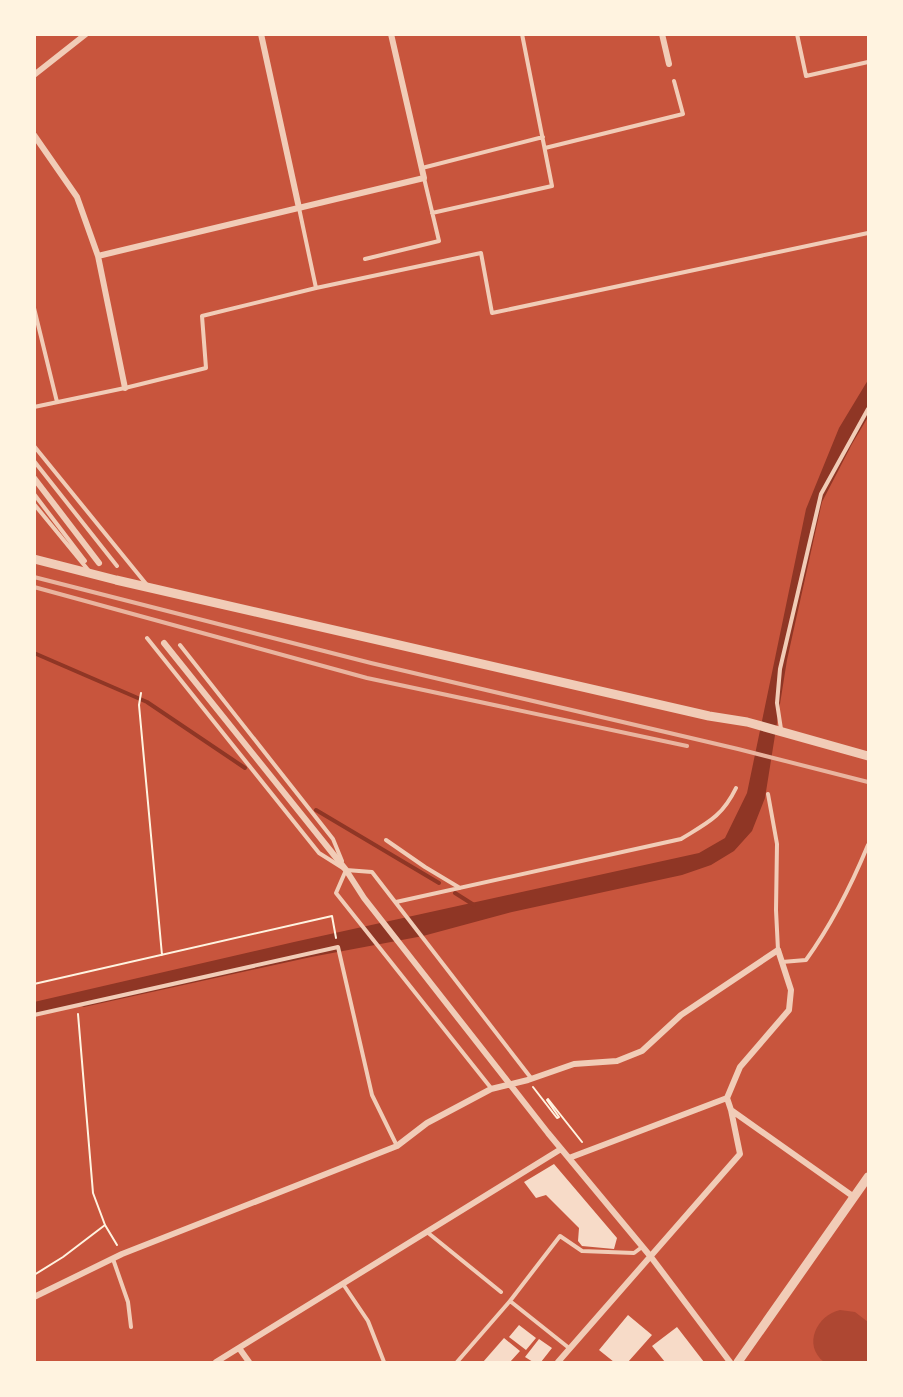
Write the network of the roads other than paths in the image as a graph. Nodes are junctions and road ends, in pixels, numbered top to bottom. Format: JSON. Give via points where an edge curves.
{"nodes":[{"id":1,"x":86,"y":34,"type":"edge"},
{"id":2,"x":261,"y":34,"type":"edge"},
{"id":3,"x":391,"y":34,"type":"edge"},
{"id":4,"x":522,"y":34,"type":"edge"},
{"id":5,"x":662,"y":34,"type":"edge"},
{"id":6,"x":797,"y":34,"type":"edge"},
{"id":7,"x":868,"y":62,"type":"edge"},
{"id":8,"x":669,"y":64,"type":"dead end"},
{"id":9,"x":34,"y":75,"type":"edge"},
{"id":10,"x":674,"y":81,"type":"dead end"},
{"id":11,"x":34,"y":135,"type":"edge"},
{"id":12,"x":543,"y":137,"type":"junction"},
{"id":13,"x":545,"y":148,"type":"junction"},
{"id":14,"x":422,"y":168,"type":"junction"},
{"id":15,"x":424,"y":178,"type":"junction"},
{"id":16,"x":300,"y":208,"type":"junction"},
{"id":17,"x":432,"y":213,"type":"junction"},
{"id":18,"x":868,"y":233,"type":"edge"},
{"id":19,"x":99,"y":256,"type":"junction"},
{"id":20,"x":365,"y":259,"type":"dead end"},
{"id":21,"x":316,"y":288,"type":"junction"},
{"id":22,"x":34,"y":308,"type":"edge"},
{"id":23,"x":125,"y":388,"type":"junction"},
{"id":24,"x":57,"y":402,"type":"junction"},
{"id":25,"x":34,"y":406,"type":"edge"},
{"id":26,"x":868,"y":409,"type":"edge"},
{"id":27,"x":34,"y":446,"type":"edge"},
{"id":28,"x":34,"y":461,"type":"edge"},
{"id":29,"x":34,"y":478,"type":"edge"},
{"id":30,"x":34,"y":494,"type":"edge"},
{"id":31,"x":34,"y":504,"type":"edge"},
{"id":32,"x":34,"y":558,"type":"edge"},
{"id":33,"x":86,"y":561,"type":"dead end"},
{"id":34,"x":99,"y":562,"type":"dead end"},
{"id":35,"x":117,"y":566,"type":"dead end"},
{"id":36,"x":93,"y":574,"type":"junction"},
{"id":37,"x":149,"y":588,"type":"junction"},
{"id":38,"x":147,"y":638,"type":"dead end"},
{"id":39,"x":164,"y":643,"type":"dead end"},
{"id":40,"x":180,"y":645,"type":"dead end"},
{"id":41,"x":782,"y":732,"type":"junction"},
{"id":42,"x":868,"y":756,"type":"edge"},
{"id":43,"x":736,"y":788,"type":"dead end"},
{"id":44,"x":768,"y":794,"type":"dead end"},
{"id":45,"x":386,"y":840,"type":"dead end"},
{"id":46,"x":868,"y":845,"type":"edge"},
{"id":47,"x":346,"y":870,"type":"junction"},
{"id":48,"x":460,"y":888,"type":"junction"},
{"id":49,"x":396,"y":902,"type":"junction"},
{"id":50,"x":778,"y":951,"type":"junction"},
{"id":51,"x":782,"y":962,"type":"junction"},
{"id":52,"x":34,"y":1015,"type":"edge"},
{"id":53,"x":529,"y":1079,"type":"junction"},
{"id":54,"x":491,"y":1089,"type":"junction"},
{"id":55,"x":728,"y":1098,"type":"junction"},
{"id":56,"x":731,"y":1110,"type":"junction"},
{"id":57,"x":397,"y":1146,"type":"junction"},
{"id":58,"x":561,"y":1149,"type":"junction"},
{"id":59,"x":569,"y":1158,"type":"junction"},
{"id":60,"x":868,"y":1177,"type":"edge"},
{"id":61,"x":854,"y":1197,"type":"junction"},
{"id":62,"x":427,"y":1232,"type":"junction"},
{"id":63,"x":643,"y":1247,"type":"junction"},
{"id":64,"x":651,"y":1257,"type":"junction"},
{"id":65,"x":113,"y":1258,"type":"junction"},
{"id":66,"x":343,"y":1284,"type":"junction"},
{"id":67,"x":501,"y":1292,"type":"dead end"},
{"id":68,"x":34,"y":1297,"type":"edge"},
{"id":69,"x":510,"y":1301,"type":"junction"},
{"id":70,"x":131,"y":1327,"type":"dead end"},
{"id":71,"x":239,"y":1348,"type":"junction"},
{"id":72,"x":569,"y":1348,"type":"junction"},
{"id":73,"x":216,"y":1362,"type":"edge"},
{"id":74,"x":249,"y":1362,"type":"edge"},
{"id":75,"x":384,"y":1362,"type":"edge"},
{"id":76,"x":457,"y":1362,"type":"edge"},
{"id":77,"x":558,"y":1362,"type":"edge"},
{"id":78,"x":730,"y":1362,"type":"edge"},
{"id":79,"x":738,"y":1362,"type":"edge"}],
"edges":[{"from":1,"to":9,"type":"street"},
{"from":2,"to":16,"type":"street"},
{"from":3,"to":14,"type":"street"},
{"from":4,"to":12,"type":"lane"},
{"from":5,"to":8,"type":"street"},
{"from":6,"to":7,"type":"lane","via":[[806,76]]},
{"from":10,"to":13,"type":"lane","via":[[683,114]]},
{"from":11,"to":19,"type":"street","via":[[77,197]]},
{"from":12,"to":13,"type":"lane"},
{"from":12,"to":14,"type":"lane"},
{"from":13,"to":17,"type":"lane","via":[[552,186]]},
{"from":14,"to":15,"type":"street"},
{"from":15,"to":16,"type":"street"},
{"from":15,"to":17,"type":"lane"},
{"from":16,"to":19,"type":"street"},
{"from":16,"to":21,"type":"lane"},
{"from":17,"to":20,"type":"lane","via":[[439,241]]},
{"from":18,"to":21,"type":"lane","via":[[492,313],[481,253]]},
{"from":19,"to":23,"type":"street"},
{"from":21,"to":23,"type":"lane","via":[[202,316],[206,368]]},
{"from":22,"to":24,"type":"lane"},
{"from":23,"to":24,"type":"lane"},
{"from":24,"to":25,"type":"lane"},
{"from":26,"to":41,"type":"lane","via":[[821,494],[780,669],[777,703]]},
{"from":27,"to":37,"type":"lane"},
{"from":28,"to":35,"type":"lane"},
{"from":29,"to":34,"type":"street"},
{"from":30,"to":33,"type":"lane"},
{"from":31,"to":36,"type":"lane"},
{"from":32,"to":36,"type":"street"},
{"from":36,"to":37,"type":"street"},
{"from":37,"to":41,"type":"street"},
{"from":38,"to":47,"type":"lane","via":[[319,853]]},
{"from":39,"to":47,"type":"street"},
{"from":40,"to":47,"type":"lane","via":[[333,839]]},
{"from":41,"to":42,"type":"street"},
{"from":43,"to":48,"type":"lane","via":[[714,819],[681,838]]},
{"from":44,"to":50,"type":"lane","via":[[777,844]]},
{"from":45,"to":48,"type":"lane"},
{"from":46,"to":51,"type":"lane","via":[[848,893],[820,941],[806,960]]},
{"from":47,"to":49,"type":"lane","via":[[372,872]]},
{"from":47,"to":54,"type":"lane","via":[[336,893]]},
{"from":47,"to":58,"type":"street"},
{"from":48,"to":49,"type":"lane"},
{"from":49,"to":53,"type":"lane"},
{"from":50,"to":51,"type":"street"},
{"from":50,"to":53,"type":"street","via":[[681,1015],[642,1051],[617,1061],[574,1064]]},
{"from":51,"to":55,"type":"street","via":[[791,990],[789,1011],[740,1067]]},
{"from":52,"to":57,"type":"lane","via":[[338,947],[372,1095]]},
{"from":53,"to":54,"type":"street"},
{"from":54,"to":57,"type":"street","via":[[427,1123]]},
{"from":55,"to":56,"type":"street"},
{"from":55,"to":59,"type":"street"},
{"from":56,"to":61,"type":"street"},
{"from":56,"to":64,"type":"street","via":[[740,1154]]},
{"from":57,"to":65,"type":"street"},
{"from":58,"to":59,"type":"street"},
{"from":58,"to":62,"type":"street"},
{"from":59,"to":63,"type":"street"},
{"from":60,"to":61,"type":"street"},
{"from":61,"to":79,"type":"street"},
{"from":62,"to":66,"type":"street"},
{"from":62,"to":67,"type":"lane"},
{"from":63,"to":64,"type":"street"},
{"from":63,"to":69,"type":"lane","via":[[634,1253],[582,1251],[560,1236]]},
{"from":64,"to":72,"type":"street"},
{"from":64,"to":78,"type":"street"},
{"from":65,"to":68,"type":"street"},
{"from":65,"to":70,"type":"lane","via":[[128,1302]]},
{"from":66,"to":71,"type":"street"},
{"from":66,"to":75,"type":"lane","via":[[368,1321]]},
{"from":69,"to":72,"type":"lane"},
{"from":69,"to":76,"type":"lane"},
{"from":71,"to":73,"type":"street"},
{"from":71,"to":74,"type":"street"},
{"from":72,"to":77,"type":"street"}]}
